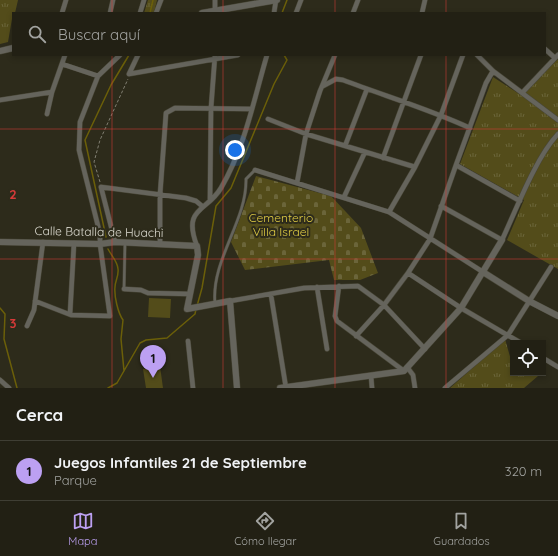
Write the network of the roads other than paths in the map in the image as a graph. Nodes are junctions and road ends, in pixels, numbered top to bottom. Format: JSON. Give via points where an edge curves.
{"nodes":[{"id":1,"x":66,"y":0,"type":"edge"},
{"id":2,"x":113,"y":0,"type":"edge"},
{"id":3,"x":144,"y":0,"type":"edge"},
{"id":4,"x":161,"y":0,"type":"edge"},
{"id":5,"x":215,"y":0,"type":"edge"},
{"id":6,"x":276,"y":0,"type":"edge"},
{"id":7,"x":301,"y":0,"type":"edge"},
{"id":8,"x":358,"y":0,"type":"edge"},
{"id":9,"x":425,"y":0,"type":"edge"},
{"id":10,"x":259,"y":2,"type":"edge"},
{"id":11,"x":62,"y":12,"type":"edge"},
{"id":12,"x":110,"y":12,"type":"edge"},
{"id":13,"x":140,"y":12,"type":"edge"},
{"id":14,"x":156,"y":12,"type":"edge"},
{"id":15,"x":215,"y":12,"type":"edge"},
{"id":16,"x":274,"y":12,"type":"edge"},
{"id":17,"x":296,"y":12,"type":"edge"},
{"id":18,"x":353,"y":12,"type":"edge"},
{"id":19,"x":422,"y":12,"type":"edge"},
{"id":20,"x":12,"y":48,"type":"edge"},
{"id":21,"x":546,"y":50,"type":"edge"},
{"id":22,"x":0,"y":51,"type":"edge"},
{"id":23,"x":65,"y":56,"type":"edge"},
{"id":24,"x":119,"y":56,"type":"edge"},
{"id":25,"x":138,"y":56,"type":"edge"},
{"id":26,"x":226,"y":56,"type":"edge"},
{"id":27,"x":267,"y":56,"type":"edge"},
{"id":28,"x":335,"y":56,"type":"edge"},
{"id":29,"x":421,"y":56,"type":"edge"},
{"id":30,"x":463,"y":56,"type":"edge"},
{"id":31,"x":477,"y":56,"type":"edge"},
{"id":32,"x":215,"y":57,"type":"edge"},
{"id":33,"x":556,"y":57,"type":"edge"},
{"id":34,"x":62,"y":64,"type":"junction"},
{"id":35,"x":493,"y":71,"type":"junction"},
{"id":36,"x":98,"y":76,"type":"junction"},
{"id":37,"x":324,"y":86,"type":"junction"},
{"id":38,"x":367,"y":89,"type":"junction"},
{"id":39,"x":52,"y":92,"type":"junction"},
{"id":40,"x":523,"y":92,"type":"junction"},
{"id":41,"x":0,"y":100,"type":"edge"},
{"id":42,"x":404,"y":104,"type":"junction"},
{"id":43,"x":211,"y":108,"type":"junction"},
{"id":44,"x":252,"y":109,"type":"junction"},
{"id":45,"x":47,"y":114,"type":"dead end"},
{"id":46,"x":441,"y":115,"type":"junction"},
{"id":47,"x":268,"y":119,"type":"dead end"},
{"id":48,"x":558,"y":120,"type":"edge"},
{"id":49,"x":470,"y":128,"type":"junction"},
{"id":50,"x":306,"y":134,"type":"junction"},
{"id":51,"x":558,"y":134,"type":"edge"},
{"id":52,"x":345,"y":146,"type":"junction"},
{"id":53,"x":365,"y":152,"type":"junction"},
{"id":54,"x":383,"y":158,"type":"junction"},
{"id":55,"x":456,"y":165,"type":"junction"},
{"id":56,"x":415,"y":168,"type":"junction"},
{"id":57,"x":255,"y":170,"type":"joint"},
{"id":58,"x":297,"y":183,"type":"junction"},
{"id":59,"x":160,"y":195,"type":"junction"},
{"id":60,"x":344,"y":198,"type":"junction"},
{"id":61,"x":210,"y":200,"type":"junction"},
{"id":62,"x":520,"y":201,"type":"junction"},
{"id":63,"x":202,"y":206,"type":"junction"},
{"id":64,"x":441,"y":206,"type":"junction"},
{"id":65,"x":390,"y":212,"type":"junction"},
{"id":66,"x":430,"y":239,"type":"junction"},
{"id":67,"x":502,"y":240,"type":"junction"},
{"id":68,"x":0,"y":242,"type":"edge"},
{"id":69,"x":43,"y":242,"type":"junction"},
{"id":70,"x":114,"y":242,"type":"junction"},
{"id":71,"x":74,"y":243,"type":"junction"},
{"id":72,"x":125,"y":243,"type":"junction"},
{"id":73,"x":100,"y":244,"type":"junction"},
{"id":74,"x":160,"y":244,"type":"junction"},
{"id":75,"x":197,"y":246,"type":"junction"},
{"id":76,"x":551,"y":268,"type":"dead end"},
{"id":77,"x":483,"y":272,"type":"junction"},
{"id":78,"x":408,"y":273,"type":"junction"},
{"id":79,"x":340,"y":286,"type":"junction"},
{"id":80,"x":317,"y":287,"type":"junction"},
{"id":81,"x":124,"y":289,"type":"joint"},
{"id":82,"x":190,"y":294,"type":"junction"},
{"id":83,"x":271,"y":295,"type":"junction"},
{"id":84,"x":230,"y":300,"type":"junction"},
{"id":85,"x":35,"y":301,"type":"junction"},
{"id":86,"x":529,"y":301,"type":"junction"},
{"id":87,"x":215,"y":304,"type":"junction"},
{"id":88,"x":384,"y":305,"type":"junction"},
{"id":89,"x":461,"y":308,"type":"junction"},
{"id":90,"x":70,"y":314,"type":"junction"},
{"id":91,"x":558,"y":316,"type":"edge"},
{"id":92,"x":27,"y":326,"type":"dead end"},
{"id":93,"x":508,"y":335,"type":"junction"},
{"id":94,"x":356,"y":336,"type":"junction"},
{"id":95,"x":516,"y":340,"type":"edge"},
{"id":96,"x":188,"y":341,"type":"dead end"},
{"id":97,"x":327,"y":349,"type":"dead end"},
{"id":98,"x":425,"y":349,"type":"junction"},
{"id":99,"x":546,"y":360,"type":"edge"},
{"id":100,"x":558,"y":367,"type":"edge"},
{"id":101,"x":405,"y":369,"type":"junction"},
{"id":102,"x":371,"y":376,"type":"junction"},
{"id":103,"x":0,"y":380,"type":"edge"},
{"id":104,"x":10,"y":388,"type":"edge"},
{"id":105,"x":193,"y":388,"type":"edge"},
{"id":106,"x":236,"y":388,"type":"edge"},
{"id":107,"x":284,"y":388,"type":"edge"},
{"id":108,"x":372,"y":388,"type":"edge"},
{"id":109,"x":414,"y":388,"type":"edge"},
{"id":110,"x":445,"y":388,"type":"edge"}],
"edges":[{"from":1,"to":11,"type":"street"},
{"from":2,"to":12,"type":"street"},
{"from":3,"to":13,"type":"street"},
{"from":4,"to":14,"type":"street"},
{"from":5,"to":15,"type":"street"},
{"from":6,"to":10,"type":"street"},
{"from":6,"to":16,"type":"street"},
{"from":7,"to":17,"type":"street"},
{"from":8,"to":18,"type":"street"},
{"from":9,"to":19,"type":"street"},
{"from":10,"to":15,"type":"street"},
{"from":20,"to":22,"type":"street"},
{"from":21,"to":33,"type":"street"},
{"from":23,"to":34,"type":"street"},
{"from":24,"to":36,"type":"street"},
{"from":25,"to":32,"type":"street","via":[[130,74]]},
{"from":26,"to":32,"type":"street"},
{"from":27,"to":44,"type":"street"},
{"from":28,"to":37,"type":"street"},
{"from":29,"to":42,"type":"street"},
{"from":30,"to":46,"type":"street"},
{"from":31,"to":35,"type":"street"},
{"from":32,"to":43,"type":"street"},
{"from":33,"to":40,"type":"street"},
{"from":34,"to":36,"type":"street"},
{"from":34,"to":39,"type":"street"},
{"from":35,"to":40,"type":"street"},
{"from":35,"to":49,"type":"street","via":[[486,83]]},
{"from":36,"to":73,"type":"street","via":[[80,122],[79,150],[100,234]]},
{"from":37,"to":38,"type":"street","via":[[336,79]]},
{"from":37,"to":50,"type":"street"},
{"from":38,"to":42,"type":"street"},
{"from":38,"to":52,"type":"street"},
{"from":39,"to":41,"type":"street"},
{"from":39,"to":45,"type":"street"},
{"from":40,"to":48,"type":"street"},
{"from":42,"to":46,"type":"street"},
{"from":42,"to":54,"type":"street"},
{"from":43,"to":44,"type":"street"},
{"from":43,"to":59,"type":"street","via":[[175,108],[166,113]]},
{"from":43,"to":61,"type":"street"},
{"from":44,"to":61,"type":"street","via":[[232,168],[220,189]]},
{"from":46,"to":49,"type":"street"},
{"from":46,"to":56,"type":"street"},
{"from":47,"to":50,"type":"street"},
{"from":49,"to":55,"type":"street"},
{"from":50,"to":52,"type":"street"},
{"from":50,"to":58,"type":"street"},
{"from":51,"to":62,"type":"street","via":[[550,143]]},
{"from":52,"to":53,"type":"street"},
{"from":53,"to":54,"type":"street"},
{"from":53,"to":60,"type":"street"},
{"from":54,"to":56,"type":"street"},
{"from":55,"to":62,"type":"street"},
{"from":55,"to":64,"type":"street"},
{"from":56,"to":65,"type":"street"},
{"from":57,"to":58,"type":"street"},
{"from":57,"to":87,"type":"lane","via":[[246,179],[246,192],[214,292]]},
{"from":58,"to":60,"type":"street"},
{"from":59,"to":63,"type":"street","via":[[186,198]]},
{"from":59,"to":70,"type":"street","via":[[101,187]]},
{"from":59,"to":74,"type":"street"},
{"from":60,"to":65,"type":"street"},
{"from":61,"to":63,"type":"street"},
{"from":62,"to":67,"type":"street"},
{"from":63,"to":75,"type":"street","via":[[195,216],[191,229]]},
{"from":64,"to":66,"type":"street"},
{"from":64,"to":67,"type":"street"},
{"from":65,"to":66,"type":"street"},
{"from":66,"to":77,"type":"street"},
{"from":66,"to":78,"type":"street"},
{"from":67,"to":77,"type":"street"},
{"from":68,"to":69,"type":"street","name":"Calle Batalla de Huachi"},
{"from":69,"to":71,"type":"street","name":"Calle Batalla de Huachi"},
{"from":69,"to":85,"type":"street"},
{"from":70,"to":72,"type":"street","name":"Calle Batalla de Huachi"},
{"from":70,"to":73,"type":"street","name":"Calle Batalla de Huachi"},
{"from":71,"to":73,"type":"street","name":"Calle Batalla de Huachi"},
{"from":71,"to":90,"type":"street"},
{"from":72,"to":74,"type":"street","name":"Calle Batalla de Huachi"},
{"from":72,"to":81,"type":"lane"},
{"from":73,"to":90,"type":"street","via":[[110,316]]},
{"from":74,"to":75,"type":"street","name":"Calle Batalla de Huachi"},
{"from":75,"to":82,"type":"street","via":[[198,255]]},
{"from":76,"to":86,"type":"street"},
{"from":77,"to":86,"type":"street"},
{"from":77,"to":89,"type":"street"},
{"from":78,"to":88,"type":"street"},
{"from":78,"to":89,"type":"street"},
{"from":79,"to":80,"type":"street"},
{"from":79,"to":88,"type":"street","via":[[358,286]]},
{"from":79,"to":94,"type":"street","via":[[335,316],[340,325]]},
{"from":80,"to":83,"type":"street"},
{"from":80,"to":97,"type":"street"},
{"from":81,"to":82,"type":"street"},
{"from":82,"to":87,"type":"street","via":[[190,308]]},
{"from":83,"to":84,"type":"street"},
{"from":83,"to":107,"type":"street"},
{"from":84,"to":87,"type":"street"},
{"from":84,"to":106,"type":"street"},
{"from":85,"to":90,"type":"street"},
{"from":85,"to":92,"type":"street"},
{"from":86,"to":91,"type":"street"},
{"from":86,"to":93,"type":"street"},
{"from":88,"to":94,"type":"street"},
{"from":88,"to":98,"type":"street"},
{"from":89,"to":93,"type":"street"},
{"from":89,"to":98,"type":"street"},
{"from":93,"to":95,"type":"street"},
{"from":93,"to":110,"type":"street"},
{"from":94,"to":101,"type":"street"},
{"from":96,"to":105,"type":"street"},
{"from":98,"to":101,"type":"street"},
{"from":99,"to":100,"type":"street"},
{"from":101,"to":102,"type":"street"},
{"from":101,"to":109,"type":"street","via":[[413,375]]},
{"from":102,"to":107,"type":"street"},
{"from":102,"to":108,"type":"street"},
{"from":103,"to":104,"type":"street"}]}
